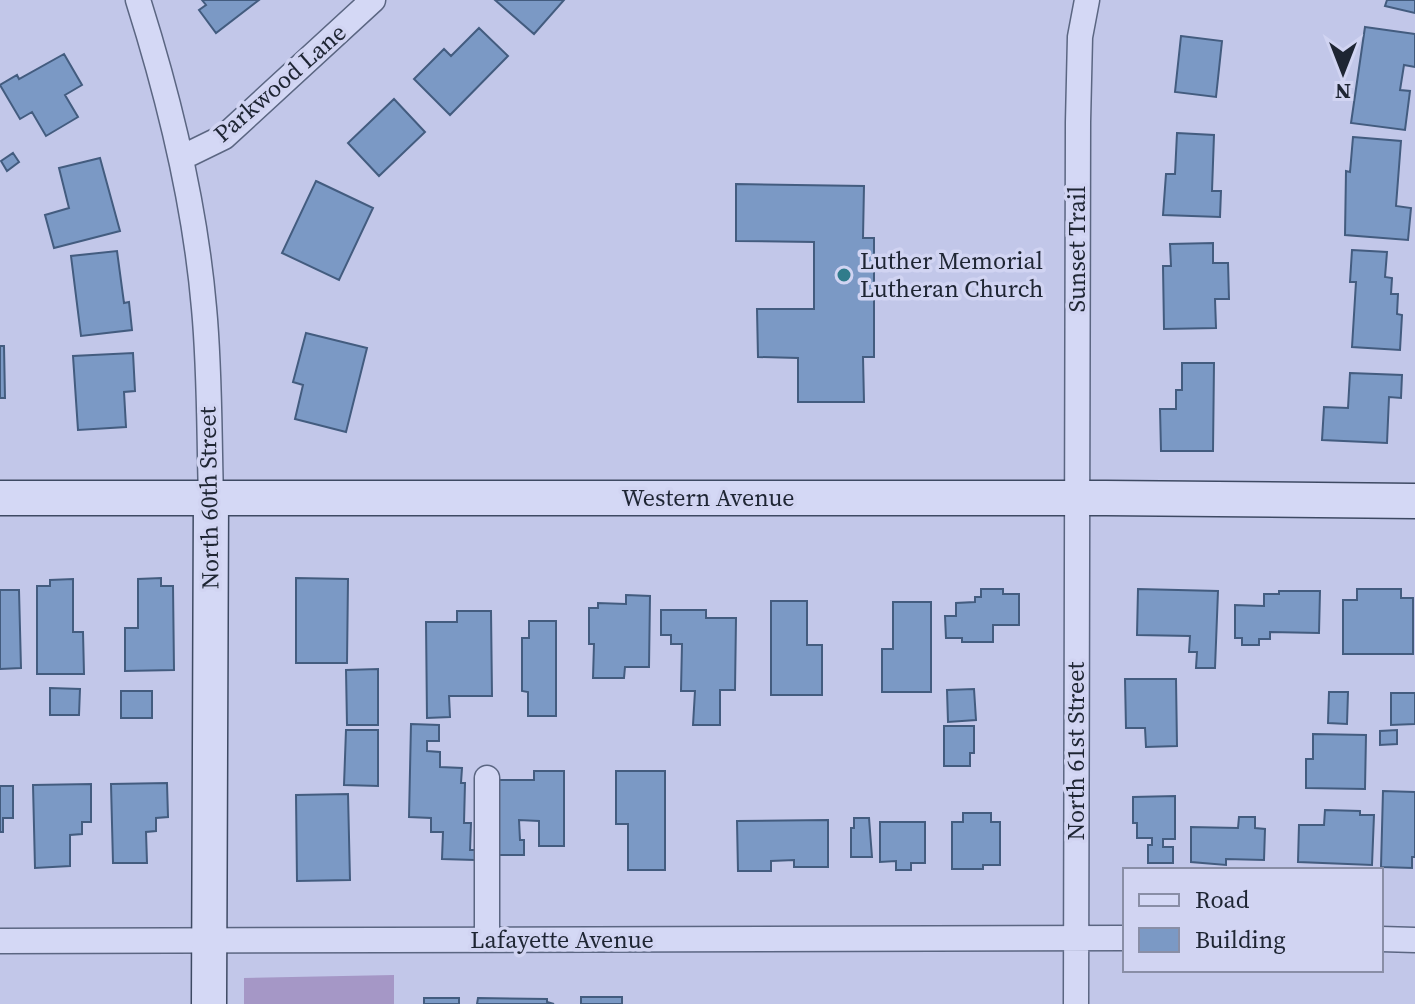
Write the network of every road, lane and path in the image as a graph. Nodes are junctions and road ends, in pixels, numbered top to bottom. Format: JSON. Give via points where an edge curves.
{"nodes":[{"id":1,"x":138,"y":0,"type":"edge"},
{"id":2,"x":373,"y":0,"type":"edge"},
{"id":3,"x":1069,"y":0,"type":"edge"},
{"id":4,"x":1087,"y":0,"type":"edge"},
{"id":5,"x":1080,"y":37,"type":"junction"},
{"id":6,"x":181,"y":158,"type":"junction"},
{"id":7,"x":211,"y":497,"type":"junction"},
{"id":8,"x":0,"y":498,"type":"edge"},
{"id":9,"x":1075,"y":498,"type":"junction"},
{"id":10,"x":1415,"y":501,"type":"edge"},
{"id":11,"x":487,"y":778,"type":"dead end"},
{"id":12,"x":1076,"y":938,"type":"junction"},
{"id":13,"x":1123,"y":938,"type":"edge"},
{"id":14,"x":209,"y":939,"type":"junction"},
{"id":15,"x":1383,"y":939,"type":"edge"},
{"id":16,"x":487,"y":940,"type":"junction"},
{"id":17,"x":1415,"y":940,"type":"edge"},
{"id":18,"x":0,"y":941,"type":"edge"},
{"id":19,"x":209,"y":1004,"type":"edge"},
{"id":20,"x":1076,"y":1004,"type":"edge"}],
"edges":[{"from":1,"to":6,"type":"street","name":"North 60th Street"},
{"from":2,"to":6,"type":"street","name":"Parkwood Lane","via":[[224,137]]},
{"from":3,"to":5,"type":"street"},
{"from":4,"to":5,"type":"street","name":"Sunset Trail"},
{"from":5,"to":9,"type":"street","name":"Sunset Trail"},
{"from":6,"to":7,"type":"street","name":"North 60th Street","via":[[205,309]]},
{"from":7,"to":8,"type":"street","name":"Western Avenue"},
{"from":7,"to":9,"type":"street","name":"Western Avenue"},
{"from":7,"to":14,"type":"street","name":"North 60th Street"},
{"from":9,"to":10,"type":"street","name":"Western Avenue"},
{"from":9,"to":12,"type":"street","name":"North 61st Street"},
{"from":11,"to":16,"type":"street"},
{"from":12,"to":13,"type":"street","name":"Lafayette Avenue"},
{"from":12,"to":16,"type":"street","name":"Lafayette Avenue"},
{"from":12,"to":20,"type":"street","name":"North 61st Street"},
{"from":14,"to":16,"type":"street","name":"Lafayette Avenue"},
{"from":14,"to":18,"type":"street","name":"Lafayette Avenue"},
{"from":14,"to":19,"type":"street","name":"North 60th Street"},
{"from":15,"to":17,"type":"street"}]}
